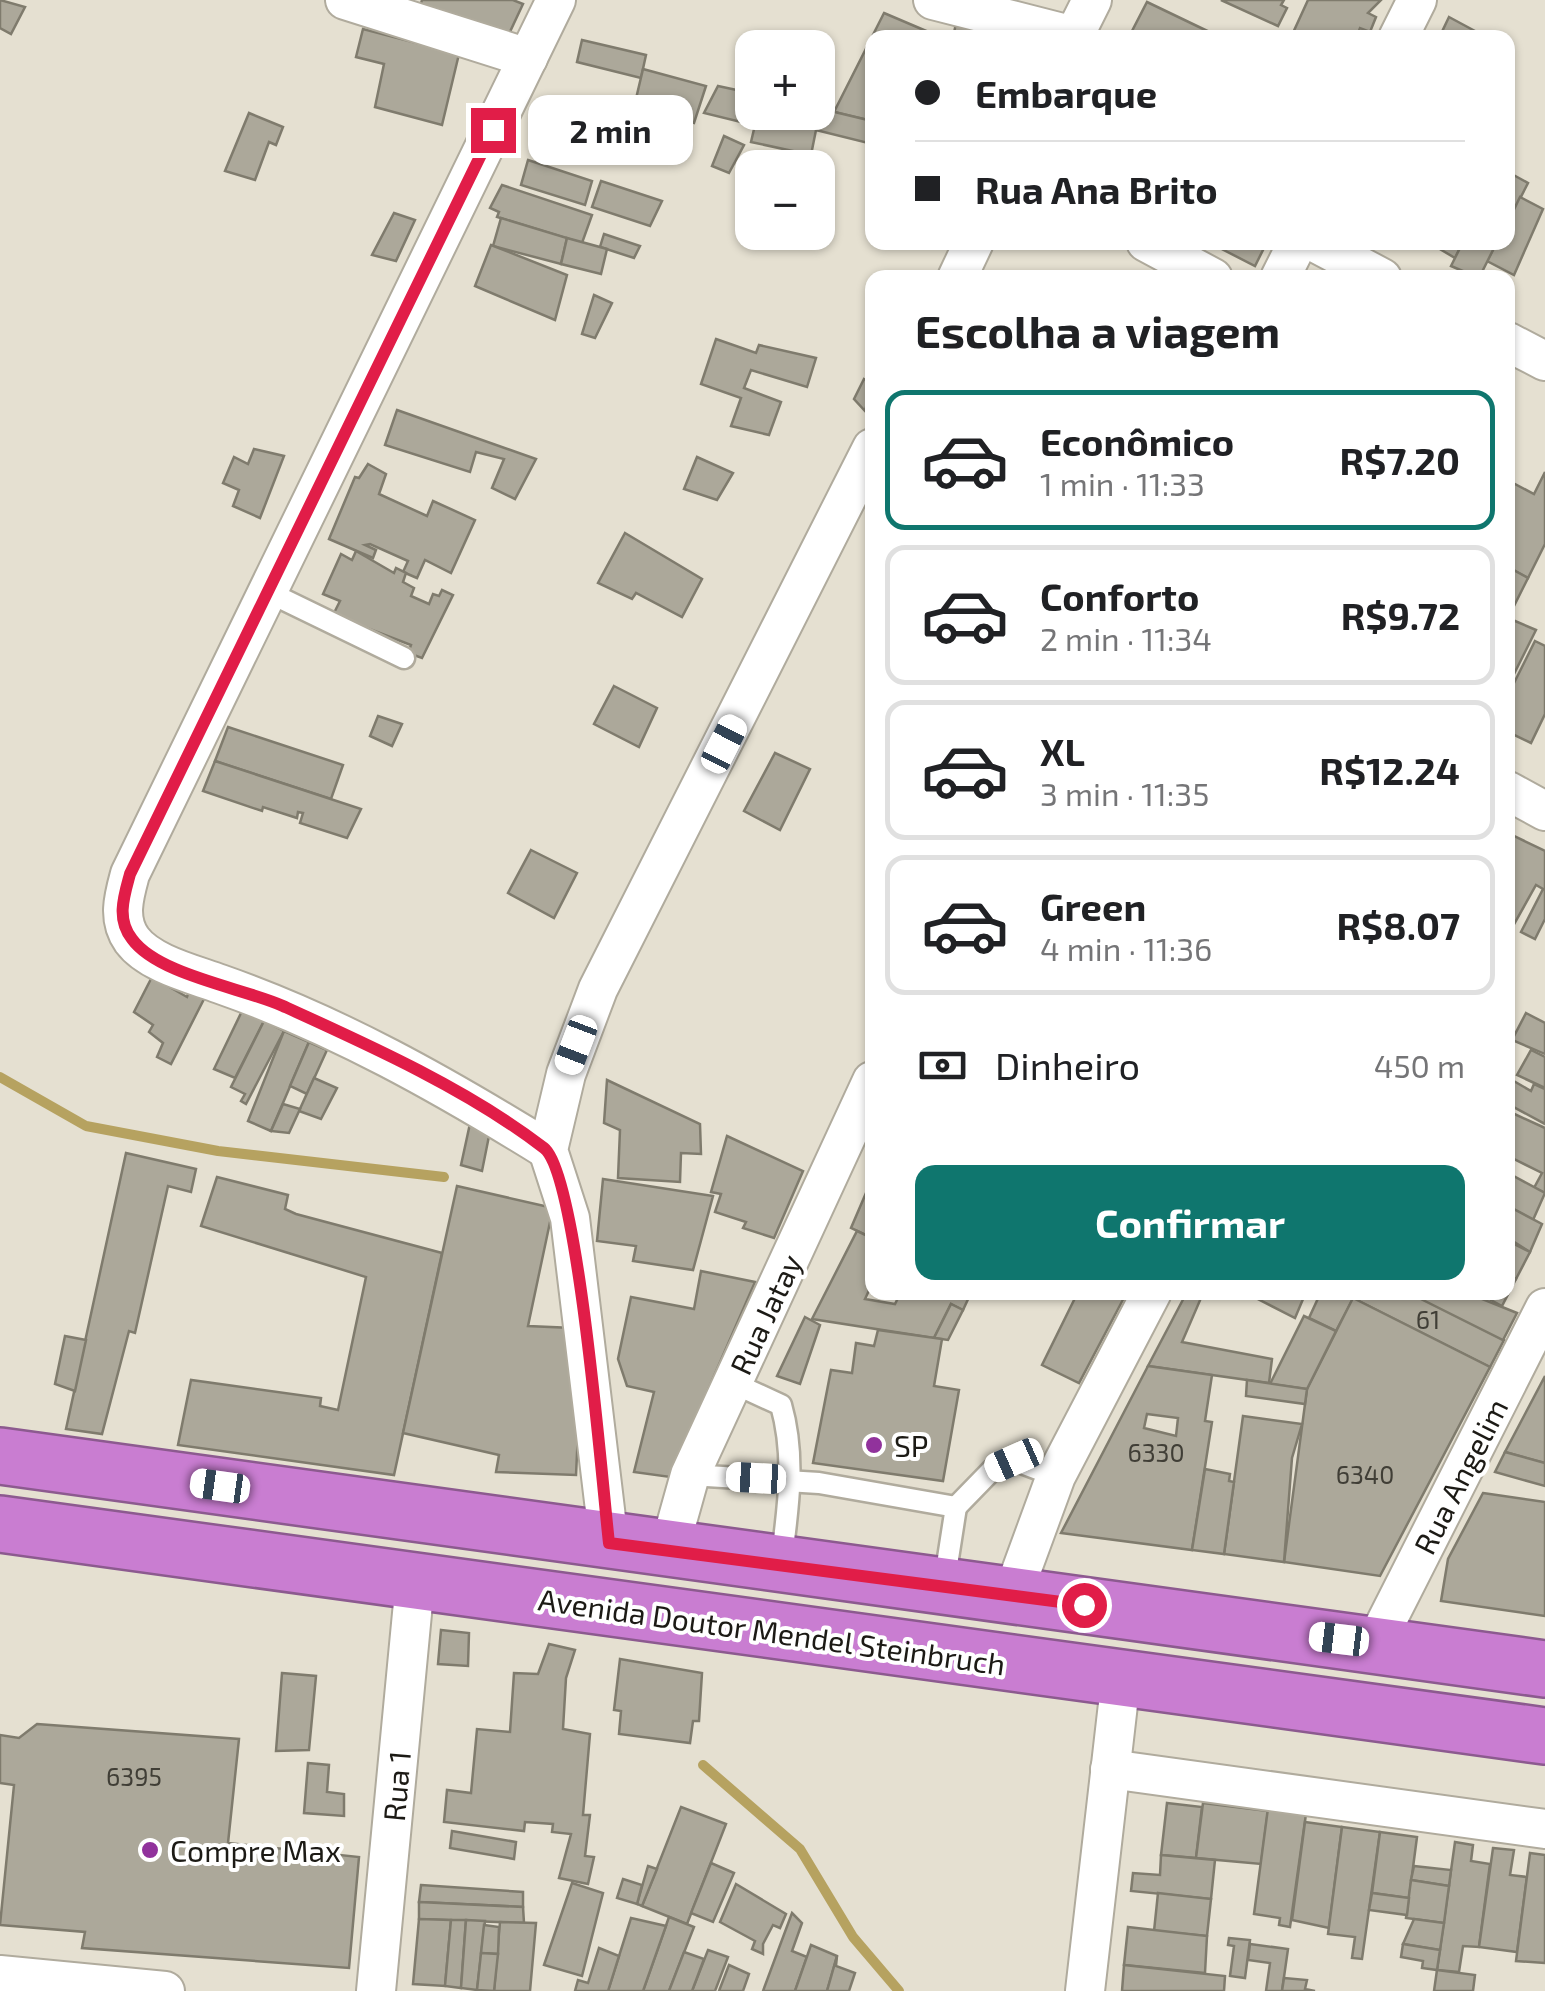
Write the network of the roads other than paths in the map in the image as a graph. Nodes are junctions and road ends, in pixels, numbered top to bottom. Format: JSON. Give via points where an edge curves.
{"nodes":[{"id":1,"x":345,"y":0,"type":"edge"},
{"id":2,"x":556,"y":0,"type":"edge"},
{"id":3,"x":933,"y":0,"type":"edge"},
{"id":4,"x":1092,"y":0,"type":"edge"},
{"id":5,"x":1417,"y":0,"type":"edge"},
{"id":6,"x":1047,"y":30,"type":"edge"},
{"id":7,"x":1077,"y":30,"type":"edge"},
{"id":8,"x":1402,"y":30,"type":"edge"},
{"id":9,"x":528,"y":58,"type":"junction"},
{"id":10,"x":1161,"y":250,"type":"edge"},
{"id":11,"x":1329,"y":250,"type":"edge"},
{"id":12,"x":1198,"y":270,"type":"edge"},
{"id":13,"x":1367,"y":270,"type":"edge"},
{"id":14,"x":1515,"y":346,"type":"edge"},
{"id":15,"x":1545,"y":361,"type":"edge"},
{"id":16,"x":865,"y":462,"type":"edge"},
{"id":17,"x":268,"y":592,"type":"junction"},
{"id":18,"x":404,"y":658,"type":"dead end"},
{"id":19,"x":1515,"y":796,"type":"edge"},
{"id":20,"x":1545,"y":811,"type":"edge"},
{"id":21,"x":865,"y":1096,"type":"edge"},
{"id":22,"x":548,"y":1150,"type":"junction"},
{"id":23,"x":1148,"y":1300,"type":"edge"},
{"id":24,"x":1545,"y":1308,"type":"edge"},
{"id":25,"x":733,"y":1383,"type":"junction"},
{"id":26,"x":0,"y":1456,"type":"edge"},
{"id":27,"x":690,"y":1475,"type":"junction"},
{"id":28,"x":1056,"y":1476,"type":"junction"},
{"id":29,"x":790,"y":1480,"type":"junction"},
{"id":30,"x":956,"y":1507,"type":"junction"},
{"id":31,"x":0,"y":1524,"type":"edge"},
{"id":32,"x":609,"y":1543,"type":"junction"},
{"id":33,"x":669,"y":1550,"type":"junction"},
{"id":34,"x":781,"y":1563,"type":"junction"},
{"id":35,"x":415,"y":1582,"type":"junction"},
{"id":36,"x":944,"y":1584,"type":"junction"},
{"id":37,"x":1012,"y":1596,"type":"junction"},
{"id":38,"x":1375,"y":1644,"type":"junction"},
{"id":39,"x":1545,"y":1669,"type":"edge"},
{"id":40,"x":1121,"y":1678,"type":"junction"},
{"id":41,"x":1545,"y":1736,"type":"edge"},
{"id":42,"x":1110,"y":1769,"type":"junction"},
{"id":43,"x":1545,"y":1829,"type":"edge"},
{"id":44,"x":0,"y":1976,"type":"edge"},
{"id":45,"x":165,"y":1991,"type":"edge"},
{"id":46,"x":376,"y":1991,"type":"edge"},
{"id":47,"x":1085,"y":1991,"type":"edge"}],
"edges":[{"from":1,"to":9,"type":"street"},
{"from":2,"to":9,"type":"street"},
{"from":3,"to":6,"type":"street"},
{"from":4,"to":7,"type":"street"},
{"from":5,"to":8,"type":"street"},
{"from":9,"to":17,"type":"street"},
{"from":10,"to":12,"type":"street"},
{"from":11,"to":13,"type":"street"},
{"from":14,"to":15,"type":"street"},
{"from":16,"to":22,"type":"street","via":[[598,989],[566,1074]]},
{"from":17,"to":18,"type":"lane"},
{"from":17,"to":22,"type":"street","via":[[130,874],[123,924],[142,950],[280,1005],[430,1078]]},
{"from":19,"to":20,"type":"street"},
{"from":21,"to":25,"type":"street","name":"Rua Jatay"},
{"from":22,"to":32,"type":"street","via":[[570,1218]]},
{"from":23,"to":28,"type":"street"},
{"from":24,"to":38,"type":"street","name":"Rua Angelim"},
{"from":25,"to":27,"type":"street","name":"Rua Jatay"},
{"from":25,"to":29,"type":"lane","via":[[781,1405]]},
{"from":26,"to":32,"type":"highway"},
{"from":27,"to":29,"type":"lane"},
{"from":27,"to":33,"type":"street","name":"Rua Jatay"},
{"from":28,"to":30,"type":"lane","via":[[1014,1460],[992,1470]]},
{"from":28,"to":37,"type":"street"},
{"from":29,"to":30,"type":"lane"},
{"from":29,"to":34,"type":"lane"},
{"from":30,"to":36,"type":"lane"},
{"from":31,"to":35,"type":"highway","name":"Avenida Doutor Mendel Steinbruch"},
{"from":32,"to":33,"type":"highway"},
{"from":33,"to":34,"type":"highway"},
{"from":34,"to":36,"type":"highway"},
{"from":35,"to":40,"type":"highway","name":"Avenida Doutor Mendel Steinbruch"},
{"from":35,"to":46,"type":"street","name":"Rua 1"},
{"from":36,"to":37,"type":"highway"},
{"from":37,"to":38,"type":"highway"},
{"from":38,"to":39,"type":"highway"},
{"from":40,"to":41,"type":"highway","name":"Avenida Doutor Mendel Steinbruch"},
{"from":40,"to":42,"type":"street"},
{"from":42,"to":43,"type":"street"},
{"from":42,"to":47,"type":"street"},
{"from":44,"to":45,"type":"street"}]}
